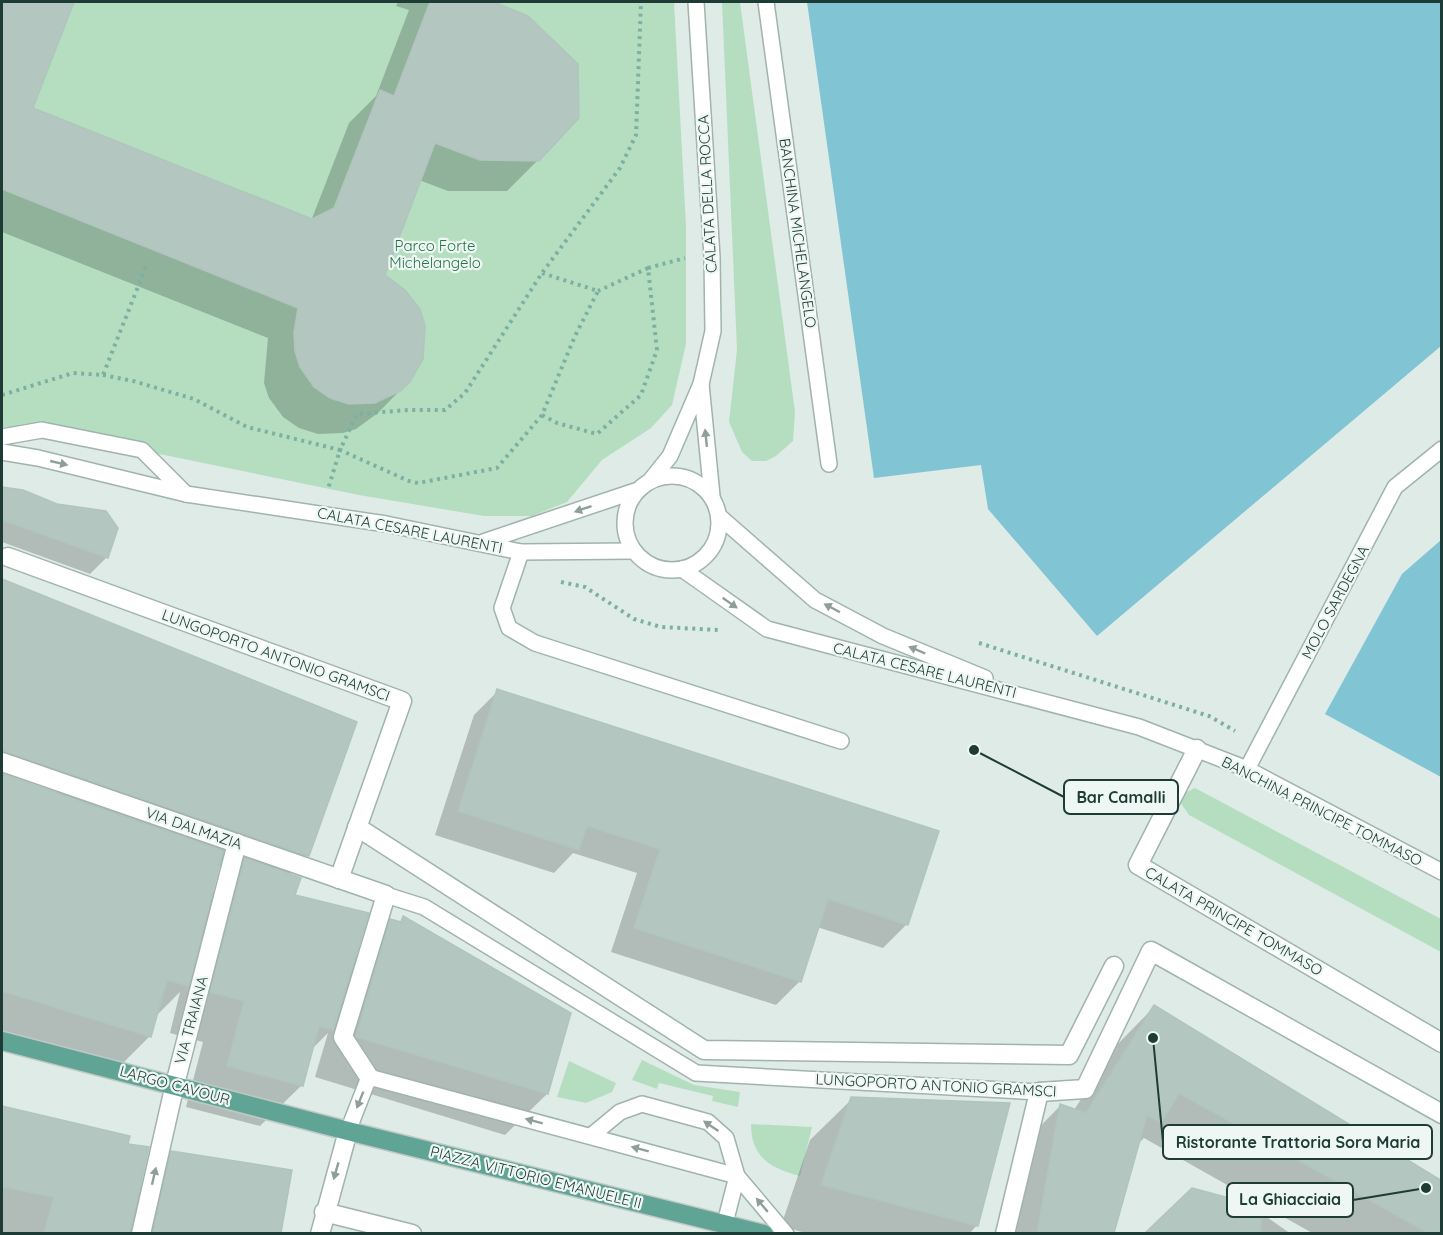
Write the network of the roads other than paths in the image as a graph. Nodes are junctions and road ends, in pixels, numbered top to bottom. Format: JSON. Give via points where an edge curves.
{"nodes":[{"id":1,"x":696,"y":2,"type":"edge"},
{"id":2,"x":766,"y":2,"type":"edge"},
{"id":3,"x":701,"y":384,"type":"junction"},
{"id":4,"x":2,"y":437,"type":"edge"},
{"id":5,"x":1442,"y":449,"type":"edge"},
{"id":6,"x":2,"y":452,"type":"edge"},
{"id":7,"x":829,"y":464,"type":"dead end"},
{"id":8,"x":644,"y":486,"type":"junction"},
{"id":9,"x":186,"y":494,"type":"junction"},
{"id":10,"x":712,"y":496,"type":"junction"},
{"id":11,"x":720,"y":517,"type":"junction"},
{"id":12,"x":483,"y":542,"type":"junction"},
{"id":13,"x":634,"y":551,"type":"junction"},
{"id":14,"x":521,"y":552,"type":"junction"},
{"id":15,"x":8,"y":557,"type":"dead end"},
{"id":16,"x":682,"y":570,"type":"junction"},
{"id":17,"x":1029,"y":696,"type":"junction"},
{"id":18,"x":842,"y":741,"type":"dead end"},
{"id":19,"x":1197,"y":749,"type":"junction"},
{"id":20,"x":2,"y":762,"type":"edge"},
{"id":21,"x":1247,"y":769,"type":"junction"},
{"id":22,"x":357,"y":827,"type":"junction"},
{"id":23,"x":237,"y":843,"type":"junction"},
{"id":24,"x":1442,"y":872,"type":"edge"},
{"id":25,"x":339,"y":879,"type":"junction"},
{"id":26,"x":386,"y":895,"type":"junction"},
{"id":27,"x":1114,"y":966,"type":"dead end"},
{"id":28,"x":2,"y":1041,"type":"edge"},
{"id":29,"x":1442,"y":1043,"type":"edge"},
{"id":30,"x":369,"y":1077,"type":"junction"},
{"id":31,"x":175,"y":1084,"type":"junction"},
{"id":32,"x":1039,"y":1092,"type":"junction"},
{"id":33,"x":1442,"y":1114,"type":"edge"},
{"id":34,"x":348,"y":1131,"type":"junction"},
{"id":35,"x":591,"y":1136,"type":"junction"},
{"id":36,"x":737,"y":1176,"type":"junction"},
{"id":37,"x":324,"y":1212,"type":"junction"},
{"id":38,"x":720,"y":1228,"type":"edge"},
{"id":39,"x":141,"y":1233,"type":"edge"},
{"id":40,"x":320,"y":1233,"type":"edge"},
{"id":41,"x":412,"y":1233,"type":"edge"},
{"id":42,"x":764,"y":1233,"type":"edge"},
{"id":43,"x":786,"y":1233,"type":"edge"},
{"id":44,"x":1005,"y":1233,"type":"edge"}],
"edges":[{"from":1,"to":3,"type":"lane","name":"CALATA DELLA ROCCA","via":[[713,331]]},
{"from":2,"to":7,"type":"lane","name":"BANCHINA MICHELANGELO"},
{"from":3,"to":8,"type":"lane","name":"CALATA DELLA ROCCA","via":[[670,456]]},
{"from":10,"to":3,"type":"lane","name":"CALATA DELLA ROCCA","one_way":true},
{"from":4,"to":9,"type":"lane","via":[[42,430],[141,450]]},
{"from":5,"to":21,"type":"lane","name":"MOLO SARDEGNA","via":[[1395,487]]},
{"from":6,"to":9,"type":"lane","name":"CALATA CESARE LAURENTI","one_way":true},
{"from":8,"to":10,"type":"lane","via":[[663,477],[683,477]]},
{"from":8,"to":12,"type":"lane","one_way":true},
{"from":8,"to":13,"type":"lane","via":[[630,500],[625,526]]},
{"from":9,"to":12,"type":"lane","name":"CALATA CESARE LAURENTI"},
{"from":10,"to":11,"type":"lane","name":"CALATA DELLA ROCCA"},
{"from":11,"to":16,"type":"lane","via":[[719,531],[707,556]]},
{"from":17,"to":11,"type":"lane","name":"CALATA CESARE LAURENTI","one_way":true,"via":[[883,636],[815,600]]},
{"from":12,"to":14,"type":"lane","name":"CALATA CESARE LAURENTI"},
{"from":13,"to":14,"type":"lane","name":"CALATA CESARE LAURENTI"},
{"from":13,"to":16,"type":"lane","via":[[647,563],[664,570]]},
{"from":14,"to":18,"type":"lane","via":[[502,608],[509,628],[535,643]]},
{"from":15,"to":22,"type":"street","name":"LUNGOPORTO ANTONIO GRAMSCI","via":[[402,701]]},
{"from":16,"to":17,"type":"lane","name":"CALATA CESARE LAURENTI","one_way":true,"via":[[767,629]]},
{"from":17,"to":19,"type":"lane","name":"BANCHINA PRINCIPE TOMMASO","via":[[1139,727]]},
{"from":19,"to":21,"type":"lane","name":"BANCHINA PRINCIPE TOMMASO"},
{"from":19,"to":29,"type":"street","name":"CALATA PRINCIPE TOMMASO","via":[[1138,865]]},
{"from":20,"to":23,"type":"street","name":"VIA DALMAZIA"},
{"from":21,"to":24,"type":"lane","name":"BANCHINA PRINCIPE TOMMASO"},
{"from":22,"to":25,"type":"street","name":"LUNGOPORTO ANTONIO GRAMSCI"},
{"from":22,"to":27,"type":"street","via":[[704,1050],[1069,1055]]},
{"from":23,"to":25,"type":"street","name":"VIA DALMAZIA"},
{"from":23,"to":31,"type":"street","name":"VIA TRAIANA"},
{"from":25,"to":26,"type":"street","name":"VIA DALMAZIA"},
{"from":26,"to":30,"type":"street","via":[[344,1037]]},
{"from":26,"to":32,"type":"lane","name":"LUNGOPORTO ANTONIO GRAMSCI","via":[[423,907],[696,1073]]},
{"from":28,"to":31,"type":"main road","name":"LARGO CAVOUR"},
{"from":30,"to":34,"type":"lane","one_way":true},
{"from":35,"to":30,"type":"lane","one_way":true},
{"from":31,"to":34,"type":"main road","name":"LARGO CAVOUR"},
{"from":39,"to":31,"type":"street","name":"VIA TRAIANA","one_way":true},
{"from":32,"to":33,"type":"street","name":"LUNGOPORTO ANTONIO GRAMSCI","via":[[1085,1089],[1151,951]]},
{"from":32,"to":44,"type":"street"},
{"from":34,"to":37,"type":"street","one_way":true},
{"from":34,"to":38,"type":"main road","name":"PIAZZA VITTORIO EMANUELE II"},
{"from":36,"to":35,"type":"lane","one_way":true},
{"from":36,"to":35,"type":"lane","one_way":true,"via":[[726,1138],[708,1122],[642,1104],[620,1112]]},
{"from":36,"to":38,"type":"lane"},
{"from":43,"to":36,"type":"lane","one_way":true},
{"from":37,"to":40,"type":"street"},
{"from":37,"to":41,"type":"street"},
{"from":38,"to":42,"type":"main road","name":"PIAZZA VITTORIO EMANUELE II"}]}
